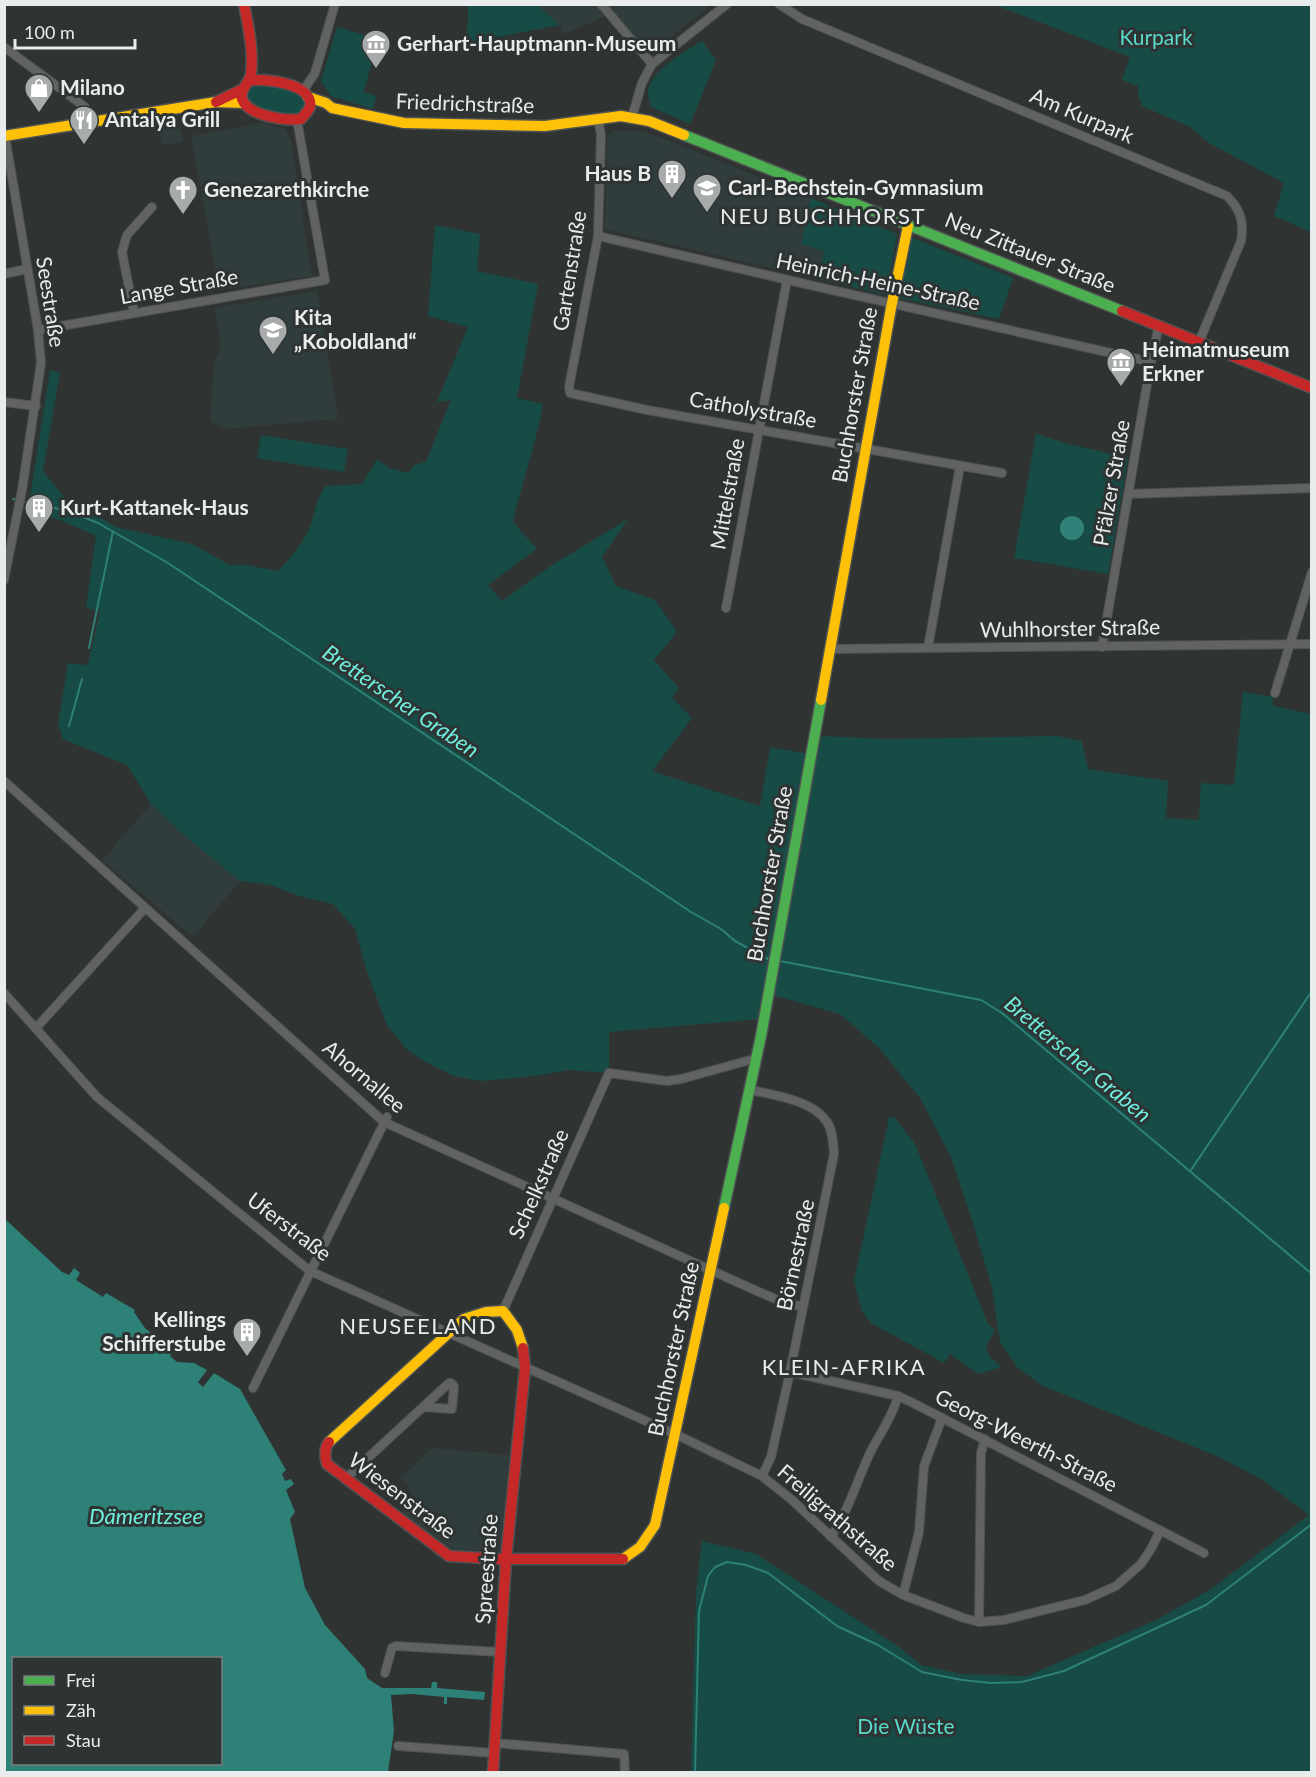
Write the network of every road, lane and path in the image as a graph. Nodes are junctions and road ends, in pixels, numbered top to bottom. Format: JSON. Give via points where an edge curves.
{"nodes":[{"id":1,"x":243,"y":4,"type":"edge"},
{"id":2,"x":335,"y":4,"type":"edge"},
{"id":3,"x":601,"y":4,"type":"edge"},
{"id":4,"x":727,"y":4,"type":"edge"},
{"id":5,"x":779,"y":4,"type":"edge"},
{"id":6,"x":4,"y":47,"type":"edge"},
{"id":7,"x":252,"y":52,"type":"junction"},
{"id":8,"x":652,"y":64,"type":"junction"},
{"id":9,"x":263,"y":78,"type":"junction"},
{"id":10,"x":246,"y":85,"type":"junction"},
{"id":11,"x":306,"y":94,"type":"junction"},
{"id":12,"x":216,"y":102,"type":"junction"},
{"id":13,"x":244,"y":103,"type":"junction"},
{"id":14,"x":332,"y":108,"type":"junction"},
{"id":15,"x":308,"y":111,"type":"junction"},
{"id":16,"x":632,"y":117,"type":"junction"},
{"id":17,"x":598,"y":118,"type":"junction"},
{"id":18,"x":297,"y":120,"type":"junction"},
{"id":19,"x":91,"y":122,"type":"junction"},
{"id":20,"x":5,"y":136,"type":"edge"},
{"id":21,"x":152,"y":207,"type":"dead end"},
{"id":22,"x":908,"y":226,"type":"junction"},
{"id":23,"x":598,"y":236,"type":"junction"},
{"id":24,"x":27,"y":269,"type":"junction"},
{"id":25,"x":4,"y":274,"type":"edge"},
{"id":26,"x":787,"y":280,"type":"junction"},
{"id":27,"x":892,"y":303,"type":"junction"},
{"id":28,"x":134,"y":313,"type":"junction"},
{"id":29,"x":1160,"y":325,"type":"junction"},
{"id":30,"x":38,"y":330,"type":"junction"},
{"id":31,"x":1199,"y":342,"type":"junction"},
{"id":32,"x":1151,"y":362,"type":"junction"},
{"id":33,"x":1311,"y":388,"type":"edge"},
{"id":34,"x":570,"y":393,"type":"joint"},
{"id":35,"x":4,"y":402,"type":"edge"},
{"id":36,"x":36,"y":406,"type":"junction"},
{"id":37,"x":759,"y":429,"type":"junction"},
{"id":38,"x":865,"y":449,"type":"junction"},
{"id":39,"x":960,"y":466,"type":"junction"},
{"id":40,"x":1002,"y":473,"type":"dead end"},
{"id":41,"x":1311,"y":488,"type":"edge"},
{"id":42,"x":1129,"y":494,"type":"junction"},
{"id":43,"x":7,"y":557,"type":"edge"},
{"id":44,"x":1311,"y":572,"type":"edge"},
{"id":45,"x":4,"y":579,"type":"edge"},
{"id":46,"x":726,"y":608,"type":"dead end"},
{"id":47,"x":1289,"y":644,"type":"junction"},
{"id":48,"x":1311,"y":644,"type":"edge"},
{"id":49,"x":1102,"y":647,"type":"junction"},
{"id":50,"x":928,"y":648,"type":"junction"},
{"id":51,"x":830,"y":649,"type":"junction"},
{"id":52,"x":1275,"y":693,"type":"dead end"},
{"id":53,"x":4,"y":781,"type":"edge"},
{"id":54,"x":145,"y":908,"type":"junction"},
{"id":55,"x":4,"y":993,"type":"edge"},
{"id":56,"x":36,"y":1028,"type":"junction"},
{"id":57,"x":756,"y":1060,"type":"junction"},
{"id":58,"x":750,"y":1090,"type":"junction"},
{"id":59,"x":386,"y":1120,"type":"junction"},
{"id":60,"x":555,"y":1198,"type":"junction"},
{"id":61,"x":711,"y":1269,"type":"junction"},
{"id":62,"x":310,"y":1271,"type":"junction"},
{"id":63,"x":803,"y":1307,"type":"junction"},
{"id":64,"x":504,"y":1311,"type":"junction"},
{"id":65,"x":447,"y":1333,"type":"junction"},
{"id":66,"x":525,"y":1368,"type":"junction"},
{"id":67,"x":790,"y":1372,"type":"junction"},
{"id":68,"x":253,"y":1388,"type":"dead end"},
{"id":69,"x":898,"y":1396,"type":"junction"},
{"id":70,"x":423,"y":1407,"type":"dead end"},
{"id":71,"x":942,"y":1418,"type":"junction"},
{"id":72,"x":675,"y":1434,"type":"junction"},
{"id":73,"x":985,"y":1439,"type":"junction"},
{"id":74,"x":762,"y":1476,"type":"junction"},
{"id":75,"x":345,"y":1479,"type":"junction"},
{"id":76,"x":655,"y":1525,"type":"joint"},
{"id":77,"x":1160,"y":1531,"type":"junction"},
{"id":78,"x":831,"y":1537,"type":"junction"},
{"id":79,"x":1204,"y":1553,"type":"dead end"},
{"id":80,"x":506,"y":1559,"type":"junction"},
{"id":81,"x":903,"y":1595,"type":"junction"},
{"id":82,"x":980,"y":1622,"type":"junction"},
{"id":83,"x":500,"y":1652,"type":"junction"},
{"id":84,"x":385,"y":1673,"type":"dead end"},
{"id":85,"x":398,"y":1746,"type":"dead end"},
{"id":86,"x":494,"y":1748,"type":"junction"},
{"id":87,"x":493,"y":1773,"type":"edge"},
{"id":88,"x":625,"y":1773,"type":"edge"}],
"edges":[{"from":1,"to":7,"type":"street"},
{"from":2,"to":11,"type":"street"},
{"from":3,"to":8,"type":"street"},
{"from":4,"to":8,"type":"street"},
{"from":5,"to":31,"type":"street","name":"Am Kurpark","via":[[802,19],[1227,196],[1241,216],[1243,230]]},
{"from":6,"to":19,"type":"street","via":[[85,107]]},
{"from":7,"to":9,"type":"street"},
{"from":7,"to":10,"type":"street"},
{"from":8,"to":16,"type":"street"},
{"from":9,"to":10,"type":"street","via":[[255,78]]},
{"from":9,"to":11,"type":"street","name":"Friedrichstraße","via":[[297,87]]},
{"from":10,"to":12,"type":"street"},
{"from":10,"to":13,"type":"street"},
{"from":11,"to":14,"type":"street","name":"Friedrichstraße"},
{"from":11,"to":15,"type":"street"},
{"from":12,"to":13,"type":"street"},
{"from":12,"to":19,"type":"street"},
{"from":13,"to":18,"type":"street","via":[[254,111]]},
{"from":14,"to":15,"type":"street","name":"Friedrichstraße"},
{"from":14,"to":17,"type":"street","name":"Friedrichstraße","via":[[390,122],[414,123],[545,126]]},
{"from":15,"to":18,"type":"street"},
{"from":16,"to":17,"type":"street","name":"Neu Zittauer Straße"},
{"from":16,"to":22,"type":"street","name":"Neu Zittauer Straße"},
{"from":17,"to":23,"type":"street","name":"Gartenstraße"},
{"from":18,"to":28,"type":"street","name":"Lange Straße","via":[[325,280]]},
{"from":19,"to":20,"type":"street"},
{"from":20,"to":24,"type":"street","name":"Seestraße"},
{"from":21,"to":28,"type":"street","via":[[127,235],[122,252]]},
{"from":22,"to":27,"type":"street","name":"Buchhorster Straße"},
{"from":22,"to":29,"type":"street","name":"Neu Zittauer Straße"},
{"from":23,"to":26,"type":"street","name":"Heinrich-Heine-Straße"},
{"from":23,"to":34,"type":"street","name":"Gartenstraße"},
{"from":24,"to":25,"type":"street"},
{"from":24,"to":30,"type":"street","name":"Seestraße"},
{"from":26,"to":27,"type":"street","name":"Heinrich-Heine-Straße"},
{"from":26,"to":37,"type":"street","name":"Mittelstraße"},
{"from":27,"to":32,"type":"street","name":"Heinrich-Heine-Straße"},
{"from":27,"to":38,"type":"street","name":"Buchhorster Straße"},
{"from":28,"to":30,"type":"street","name":"Lange Straße"},
{"from":29,"to":31,"type":"street","name":"Neu Zittauer Straße"},
{"from":29,"to":32,"type":"street","name":"Pfälzer Straße"},
{"from":30,"to":36,"type":"street","name":"Seestraße","via":[[41,363]]},
{"from":31,"to":33,"type":"street","name":"Neu Zittauer Straße"},
{"from":32,"to":42,"type":"street","name":"Pfälzer Straße"},
{"from":34,"to":37,"type":"street","name":"Catholystraße"},
{"from":35,"to":36,"type":"street"},
{"from":36,"to":43,"type":"street","name":"Seestraße"},
{"from":37,"to":38,"type":"street","name":"Catholystraße"},
{"from":37,"to":46,"type":"street","name":"Mittelstraße"},
{"from":38,"to":39,"type":"street","name":"Catholystraße"},
{"from":38,"to":51,"type":"street","name":"Buchhorster Straße"},
{"from":39,"to":40,"type":"street","name":"Catholystraße"},
{"from":39,"to":50,"type":"street"},
{"from":41,"to":42,"type":"street"},
{"from":42,"to":49,"type":"street","name":"Pfälzer Straße"},
{"from":43,"to":45,"type":"street","name":"Seestraße"},
{"from":44,"to":47,"type":"street"},
{"from":47,"to":48,"type":"street","name":"Wuhlhorster Straße"},
{"from":47,"to":49,"type":"street","name":"Wuhlhorster Straße"},
{"from":47,"to":52,"type":"street"},
{"from":49,"to":50,"type":"street","name":"Wuhlhorster Straße"},
{"from":50,"to":51,"type":"street","name":"Wuhlhorster Straße"},
{"from":51,"to":57,"type":"street","name":"Buchhorster Straße"},
{"from":53,"to":54,"type":"street","name":"Ahornallee"},
{"from":54,"to":56,"type":"street"},
{"from":54,"to":59,"type":"street","name":"Ahornallee"},
{"from":55,"to":56,"type":"street","name":"Uferstraße"},
{"from":56,"to":62,"type":"street","name":"Uferstraße","via":[[97,1097]]},
{"from":57,"to":58,"type":"street","name":"Buchhorster Straße"},
{"from":57,"to":60,"type":"street","name":"Schelkstraße","via":[[667,1081],[609,1073]]},
{"from":58,"to":61,"type":"street","name":"Buchhorster Straße"},
{"from":58,"to":63,"type":"street","name":"Börnestraße","via":[[803,1105],[826,1121],[832,1135],[832,1166]]},
{"from":59,"to":60,"type":"street","name":"Ahornallee"},
{"from":59,"to":62,"type":"street"},
{"from":60,"to":61,"type":"street","name":"Ahornallee"},
{"from":60,"to":64,"type":"street","name":"Schelkstraße"},
{"from":61,"to":63,"type":"street","name":"Ahornallee","via":[[785,1303]]},
{"from":61,"to":72,"type":"street","name":"Buchhorster Straße"},
{"from":62,"to":65,"type":"street","name":"Uferstraße"},
{"from":62,"to":68,"type":"street"},
{"from":63,"to":67,"type":"street","name":"Börnestraße"},
{"from":64,"to":65,"type":"street","via":[[474,1314]]},
{"from":64,"to":66,"type":"street","via":[[519,1334]]},
{"from":65,"to":66,"type":"street","name":"Uferstraße"},
{"from":65,"to":75,"type":"street","name":"Wiesenstraße","via":[[327,1444],[327,1464]]},
{"from":66,"to":72,"type":"street","name":"Uferstraße"},
{"from":66,"to":80,"type":"street","name":"Spreestraße"},
{"from":67,"to":69,"type":"street","name":"Georg-Weerth-Straße"},
{"from":67,"to":74,"type":"street","name":"Börnestraße","via":[[771,1457]]},
{"from":69,"to":71,"type":"street","name":"Georg-Weerth-Straße"},
{"from":69,"to":78,"type":"street","via":[[849,1507]]},
{"from":70,"to":75,"type":"street"},
{"from":71,"to":73,"type":"street","name":"Georg-Weerth-Straße"},
{"from":71,"to":81,"type":"street","via":[[924,1466],[919,1532]]},
{"from":72,"to":74,"type":"street","name":"Freiligrathstraße"},
{"from":72,"to":76,"type":"street","name":"Buchhorster Straße"},
{"from":73,"to":77,"type":"street","name":"Georg-Weerth-Straße"},
{"from":73,"to":82,"type":"street","via":[[981,1453]]},
{"from":74,"to":78,"type":"street","name":"Freiligrathstraße"},
{"from":75,"to":80,"type":"street","name":"Wiesenstraße","via":[[449,1556]]},
{"from":76,"to":80,"type":"street","name":"Wiesenstraße","via":[[648,1539],[618,1560]]},
{"from":77,"to":79,"type":"street","name":"Georg-Weerth-Straße"},
{"from":77,"to":82,"type":"street","name":"Freiligrathstraße","via":[[1142,1564],[1107,1591],[1004,1620]]},
{"from":78,"to":81,"type":"street","name":"Freiligrathstraße","via":[[879,1581]]},
{"from":80,"to":83,"type":"street","name":"Spreestraße"},
{"from":81,"to":82,"type":"street","name":"Freiligrathstraße"},
{"from":83,"to":84,"type":"street","via":[[396,1646]]},
{"from":83,"to":86,"type":"street","name":"Spreestraße"},
{"from":85,"to":86,"type":"street"},
{"from":86,"to":87,"type":"street","name":"Spreestraße"},
{"from":86,"to":88,"type":"street","via":[[624,1754]]}]}
